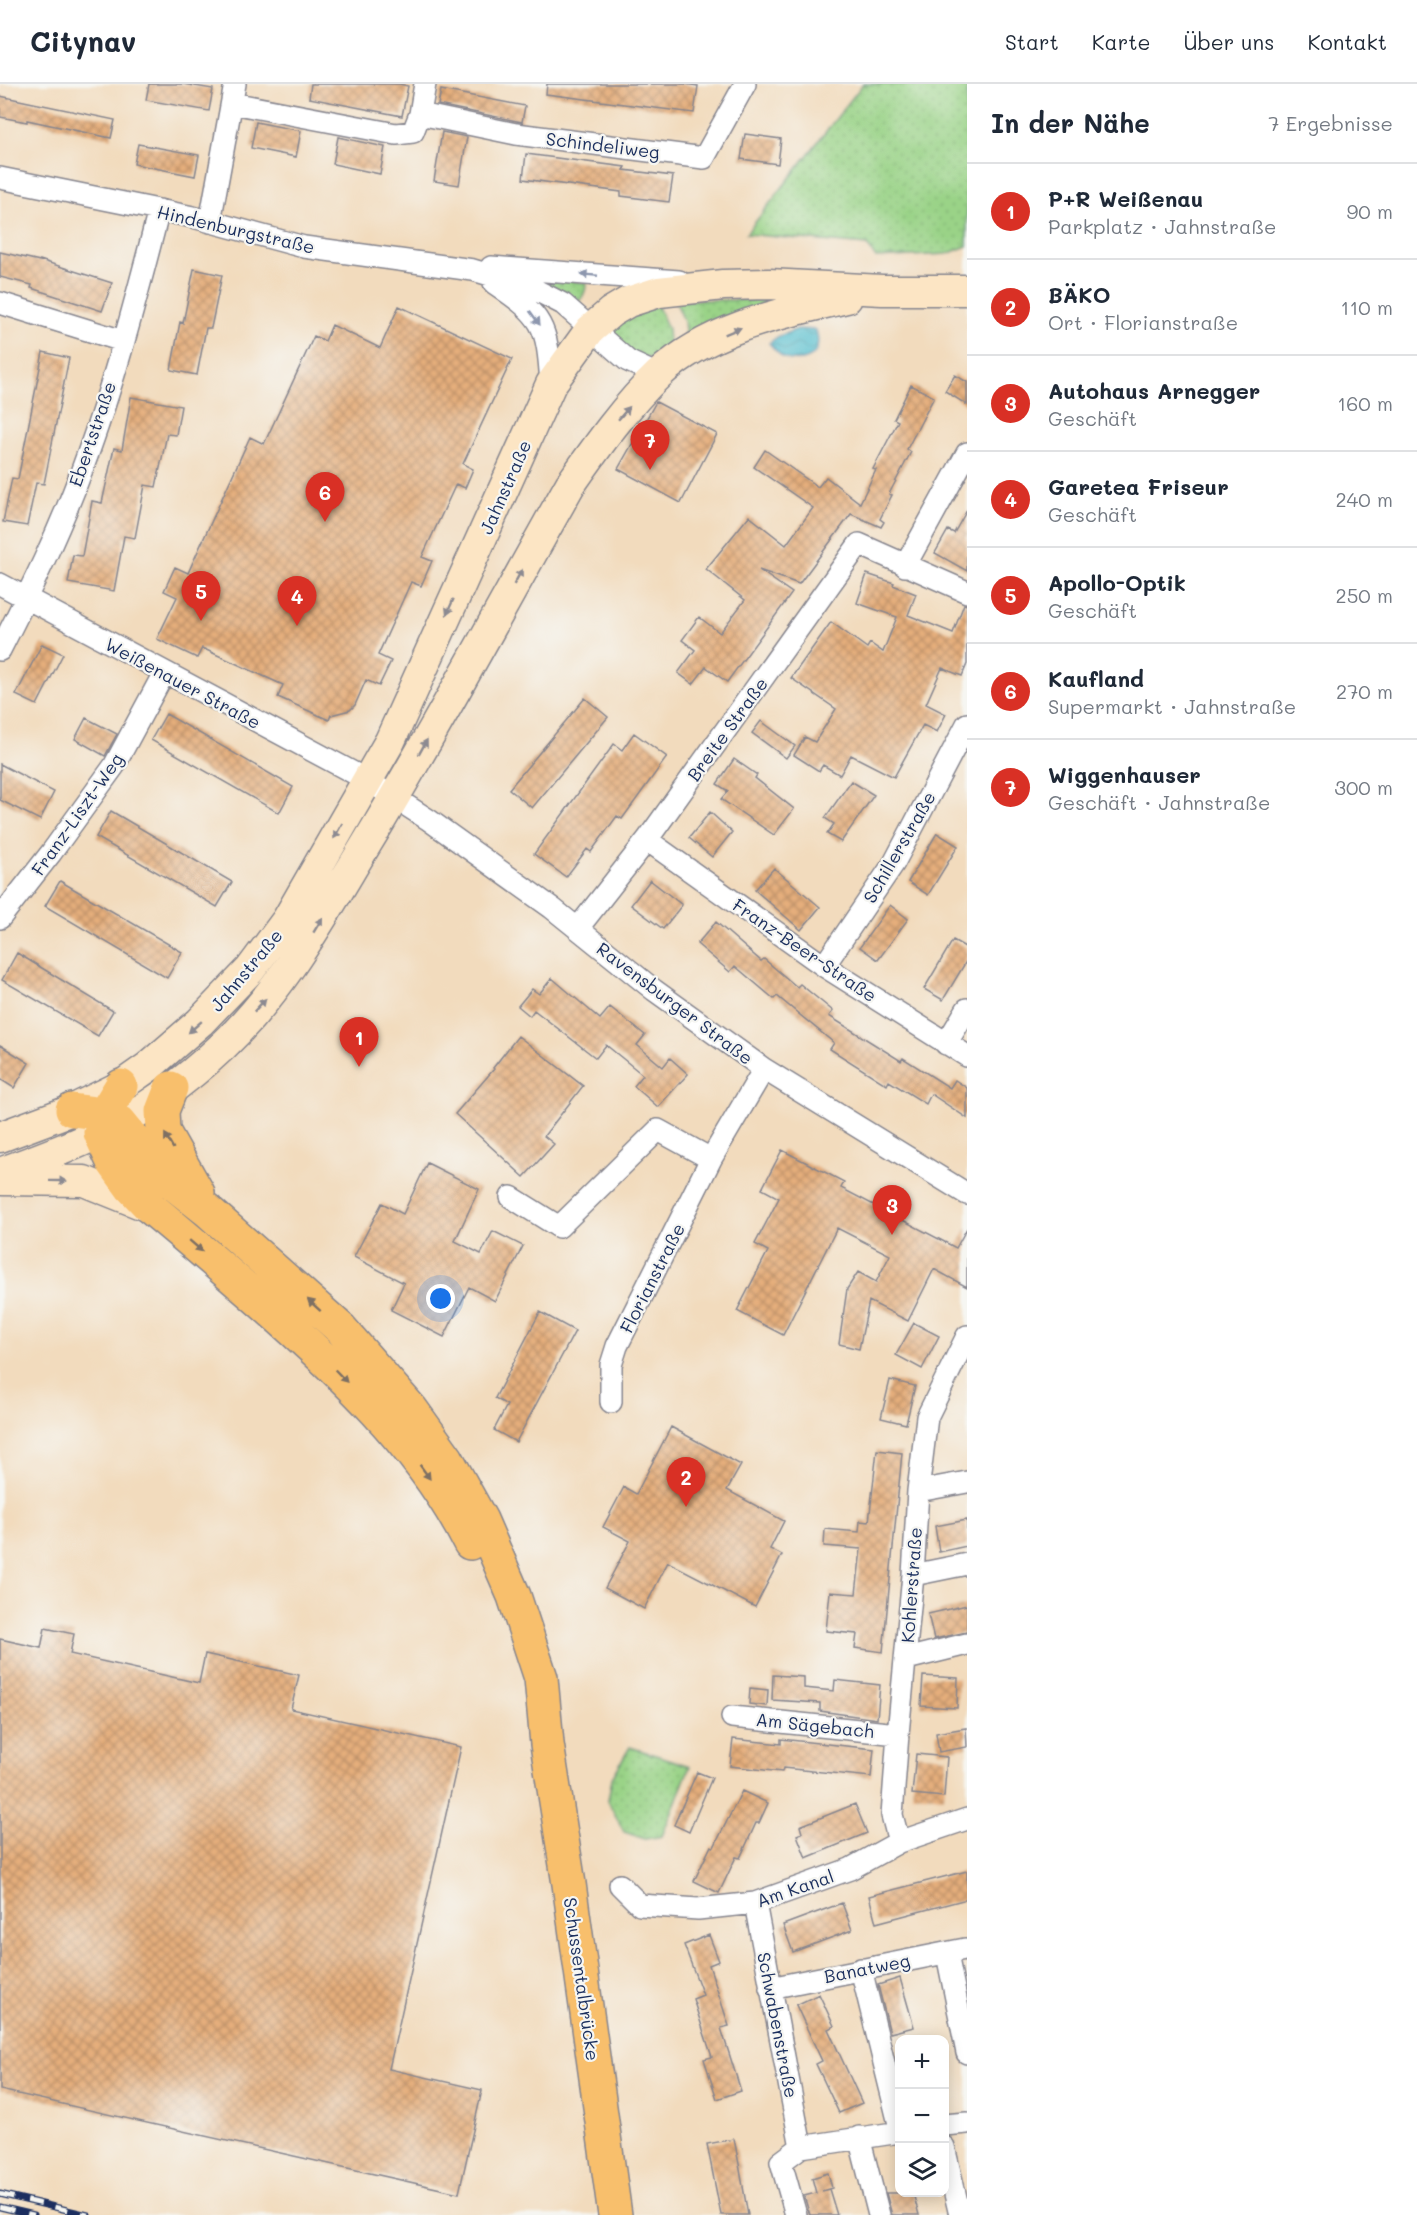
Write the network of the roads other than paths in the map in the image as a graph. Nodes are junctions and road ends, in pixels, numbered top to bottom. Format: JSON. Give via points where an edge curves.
{"nodes":[{"id":1,"x":425,"y":84,"type":"edge"},
{"id":2,"x":745,"y":84,"type":"edge"},
{"id":3,"x":234,"y":93,"type":"edge"},
{"id":4,"x":420,"y":114,"type":"junction"},
{"id":5,"x":0,"y":178,"type":"edge"},
{"id":6,"x":159,"y":210,"type":"junction"},
{"id":7,"x":210,"y":222,"type":"junction"},
{"id":8,"x":473,"y":270,"type":"junction"},
{"id":9,"x":723,"y":285,"type":"junction"},
{"id":10,"x":967,"y":290,"type":"edge"},
{"id":11,"x":882,"y":291,"type":"junction"},
{"id":12,"x":0,"y":303,"type":"edge"},
{"id":13,"x":591,"y":330,"type":"junction"},
{"id":14,"x":123,"y":341,"type":"junction"},
{"id":15,"x":658,"y":375,"type":"junction"},
{"id":16,"x":551,"y":384,"type":"junction"},
{"id":17,"x":967,"y":453,"type":"edge"},
{"id":18,"x":905,"y":566,"type":"junction"},
{"id":19,"x":0,"y":584,"type":"edge"},
{"id":20,"x":967,"y":592,"type":"edge"},
{"id":21,"x":27,"y":598,"type":"junction"},
{"id":22,"x":0,"y":650,"type":"edge"},
{"id":23,"x":164,"y":673,"type":"junction"},
{"id":24,"x":967,"y":724,"type":"edge"},
{"id":25,"x":367,"y":780,"type":"junction"},
{"id":26,"x":394,"y":797,"type":"junction"},
{"id":27,"x":647,"y":840,"type":"junction"},
{"id":28,"x":0,"y":918,"type":"edge"},
{"id":29,"x":578,"y":928,"type":"junction"},
{"id":30,"x":824,"y":966,"type":"junction"},
{"id":31,"x":967,"y":1009,"type":"edge"},
{"id":32,"x":946,"y":1044,"type":"junction"},
{"id":33,"x":967,"y":1056,"type":"edge"},
{"id":34,"x":764,"y":1069,"type":"junction"},
{"id":35,"x":121,"y":1086,"type":"junction"},
{"id":36,"x":171,"y":1088,"type":"junction"},
{"id":37,"x":72,"y":1110,"type":"junction"},
{"id":38,"x":108,"y":1123,"type":"junction"},
{"id":39,"x":0,"y":1137,"type":"edge"},
{"id":40,"x":711,"y":1159,"type":"junction"},
{"id":41,"x":0,"y":1173,"type":"edge"},
{"id":42,"x":0,"y":1180,"type":"edge"},
{"id":43,"x":967,"y":1194,"type":"edge"},
{"id":44,"x":511,"y":1197,"type":"dead end"},
{"id":45,"x":151,"y":1208,"type":"junction"},
{"id":46,"x":207,"y":1210,"type":"junction"},
{"id":47,"x":967,"y":1336,"type":"edge"},
{"id":48,"x":611,"y":1402,"type":"dead end"},
{"id":49,"x":967,"y":1482,"type":"edge"},
{"id":50,"x":918,"y":1491,"type":"junction"},
{"id":51,"x":967,"y":1564,"type":"edge"},
{"id":52,"x":913,"y":1575,"type":"junction"},
{"id":53,"x":967,"y":1644,"type":"edge"},
{"id":54,"x":906,"y":1659,"type":"junction"},
{"id":55,"x":732,"y":1717,"type":"dead end"},
{"id":56,"x":898,"y":1734,"type":"junction"},
{"id":57,"x":546,"y":1737,"type":"junction"},
{"id":58,"x":967,"y":1819,"type":"edge"},
{"id":59,"x":899,"y":1842,"type":"junction"},
{"id":60,"x":620,"y":1885,"type":"dead end"},
{"id":61,"x":755,"y":1903,"type":"junction"},
{"id":62,"x":861,"y":1969,"type":"junction"},
{"id":63,"x":770,"y":1988,"type":"junction"},
{"id":64,"x":967,"y":2053,"type":"edge"},
{"id":65,"x":895,"y":2109,"type":"edge"},
{"id":66,"x":967,"y":2123,"type":"edge"},
{"id":67,"x":949,"y":2125,"type":"edge"},
{"id":68,"x":895,"y":2131,"type":"edge"},
{"id":69,"x":859,"y":2137,"type":"junction"},
{"id":70,"x":801,"y":2147,"type":"junction"},
{"id":71,"x":949,"y":2165,"type":"edge"},
{"id":72,"x":615,"y":2215,"type":"edge"},
{"id":73,"x":796,"y":2215,"type":"edge"},
{"id":74,"x":879,"y":2215,"type":"edge"},
{"id":75,"x":960,"y":2215,"type":"edge"}],
"edges":[{"from":1,"to":4,"type":"street"},
{"from":2,"to":4,"type":"street","name":"Schindeliweg","via":[[704,158],[516,134]]},
{"from":3,"to":4,"type":"street","via":[[396,134],[413,132]]},
{"from":3,"to":7,"type":"street"},
{"from":5,"to":6,"type":"street","name":"Hindenburgstraße"},
{"from":6,"to":7,"type":"street","name":"Hindenburgstraße"},
{"from":6,"to":14,"type":"street","name":"Ebertstraße"},
{"from":7,"to":8,"type":"street","name":"Hindenburgstraße","via":[[304,247]]},
{"from":9,"to":8,"type":"street","name":"Hindenburgstraße","one_way":true,"via":[[498,266]]},
{"from":8,"to":13,"type":"street","name":"Hindenburgstraße","via":[[530,288],[563,304]]},
{"from":8,"to":16,"type":"street","name":"Hindenburgstraße","one_way":true,"via":[[524,303],[539,320],[549,346]]},
{"from":9,"to":11,"type":"main road","name":"Jahnstraße"},
{"from":9,"to":13,"type":"main road","name":"Jahnstraße","via":[[659,292],[628,302]]},
{"from":10,"to":11,"type":"main road"},
{"from":15,"to":11,"type":"main road","name":"Jahnstraße","one_way":true,"via":[[714,338],[767,317]]},
{"from":12,"to":14,"type":"street"},
{"from":13,"to":15,"type":"street","name":"Hindenburgstraße","via":[[628,361]]},
{"from":13,"to":16,"type":"main road","name":"Jahnstraße"},
{"from":14,"to":21,"type":"street","name":"Ebertstraße","via":[[83,468]]},
{"from":26,"to":15,"type":"main road","name":"Jahnstraße","one_way":true,"via":[[570,485],[608,432]]},
{"from":16,"to":25,"type":"main road","name":"Jahnstraße","one_way":true,"via":[[394,733]]},
{"from":17,"to":18,"type":"street"},
{"from":18,"to":20,"type":"street"},
{"from":18,"to":27,"type":"street","name":"Breite Straße","via":[[859,544]]},
{"from":19,"to":21,"type":"street","name":"Weißenauer Straße"},
{"from":21,"to":22,"type":"street","name":"Ebertstraße"},
{"from":21,"to":23,"type":"street","name":"Weißenauer Straße"},
{"from":23,"to":25,"type":"street","name":"Weißenauer Straße"},
{"from":23,"to":28,"type":"street","name":"Franz-Liszt-Weg","via":[[114,766]]},
{"from":24,"to":30,"type":"street","name":"Schillerstraße","via":[[894,863]]},
{"from":25,"to":26,"type":"street"},
{"from":25,"to":35,"type":"main road","name":"Jahnstraße","one_way":true,"via":[[287,920],[250,970],[200,1022]]},
{"from":26,"to":29,"type":"street","name":"Ravensburger Straße"},
{"from":36,"to":26,"type":"main road","name":"Jahnstraße","one_way":true,"via":[[223,1046],[278,985]]},
{"from":27,"to":29,"type":"street","name":"Breite Straße"},
{"from":27,"to":30,"type":"street","name":"Franz-Beer-Straße"},
{"from":29,"to":34,"type":"street","name":"Ravensburger Straße","via":[[654,990]]},
{"from":30,"to":32,"type":"street","name":"Franz-Beer-Straße"},
{"from":31,"to":32,"type":"street"},
{"from":32,"to":33,"type":"street","name":"Franz-Beer-Straße"},
{"from":34,"to":40,"type":"street","name":"Florianstraße"},
{"from":34,"to":43,"type":"street","name":"Ravensburger Straße"},
{"from":35,"to":37,"type":"main road","name":"Jahnstraße"},
{"from":35,"to":38,"type":"main road"},
{"from":36,"to":38,"type":"main road","name":"Jahnstraße"},
{"from":46,"to":36,"type":"main road","one_way":true,"via":[[163,1131],[162,1111]]},
{"from":37,"to":38,"type":"main road","name":"Jahnstraße"},
{"from":37,"to":39,"type":"main road","name":"Jahnstraße"},
{"from":38,"to":41,"type":"main road","name":"Jahnstraße"},
{"from":38,"to":45,"type":"main road","via":[[113,1162]]},
{"from":38,"to":46,"type":"main road"},
{"from":40,"to":44,"type":"street","via":[[658,1130],[559,1227]]},
{"from":40,"to":48,"type":"street","name":"Florianstraße","via":[[617,1346],[611,1365]]},
{"from":42,"to":45,"type":"main road","one_way":true,"via":[[84,1181]]},
{"from":45,"to":57,"type":"main road","one_way":true,"via":[[317,1351],[390,1426],[426,1473],[458,1520],[486,1574]]},
{"from":57,"to":46,"type":"main road","one_way":true,"via":[[541,1678],[514,1596],[481,1520],[447,1459],[411,1409],[341,1329]]},
{"from":47,"to":50,"type":"street","name":"Kohlerstraße","via":[[927,1417]]},
{"from":49,"to":50,"type":"street"},
{"from":50,"to":52,"type":"street","name":"Kohlerstraße"},
{"from":51,"to":52,"type":"street"},
{"from":52,"to":54,"type":"street","name":"Kohlerstraße"},
{"from":53,"to":54,"type":"street"},
{"from":54,"to":56,"type":"street","name":"Kohlerstraße"},
{"from":55,"to":56,"type":"street","name":"Am Sägebach"},
{"from":56,"to":59,"type":"street","name":"Kohlerstraße","via":[[892,1815]]},
{"from":57,"to":72,"type":"main road","name":"Schussentalbrücke"},
{"from":58,"to":59,"type":"street","name":"Am Kanal"},
{"from":59,"to":61,"type":"street","name":"Am Kanal","via":[[850,1869]]},
{"from":60,"to":61,"type":"street","name":"Am Kanal","via":[[640,1905],[698,1909]]},
{"from":61,"to":63,"type":"street","name":"Schwabenstraße"},
{"from":62,"to":63,"type":"street","name":"Banatweg"},
{"from":62,"to":64,"type":"street","name":"Banatweg","via":[[956,1951]]},
{"from":62,"to":65,"type":"street"},
{"from":63,"to":70,"type":"street","name":"Schwabenstraße"},
{"from":66,"to":67,"type":"street"},
{"from":68,"to":69,"type":"street"},
{"from":69,"to":70,"type":"street"},
{"from":69,"to":74,"type":"street"},
{"from":70,"to":73,"type":"street","via":[[781,2162]]},
{"from":71,"to":75,"type":"street"}]}
